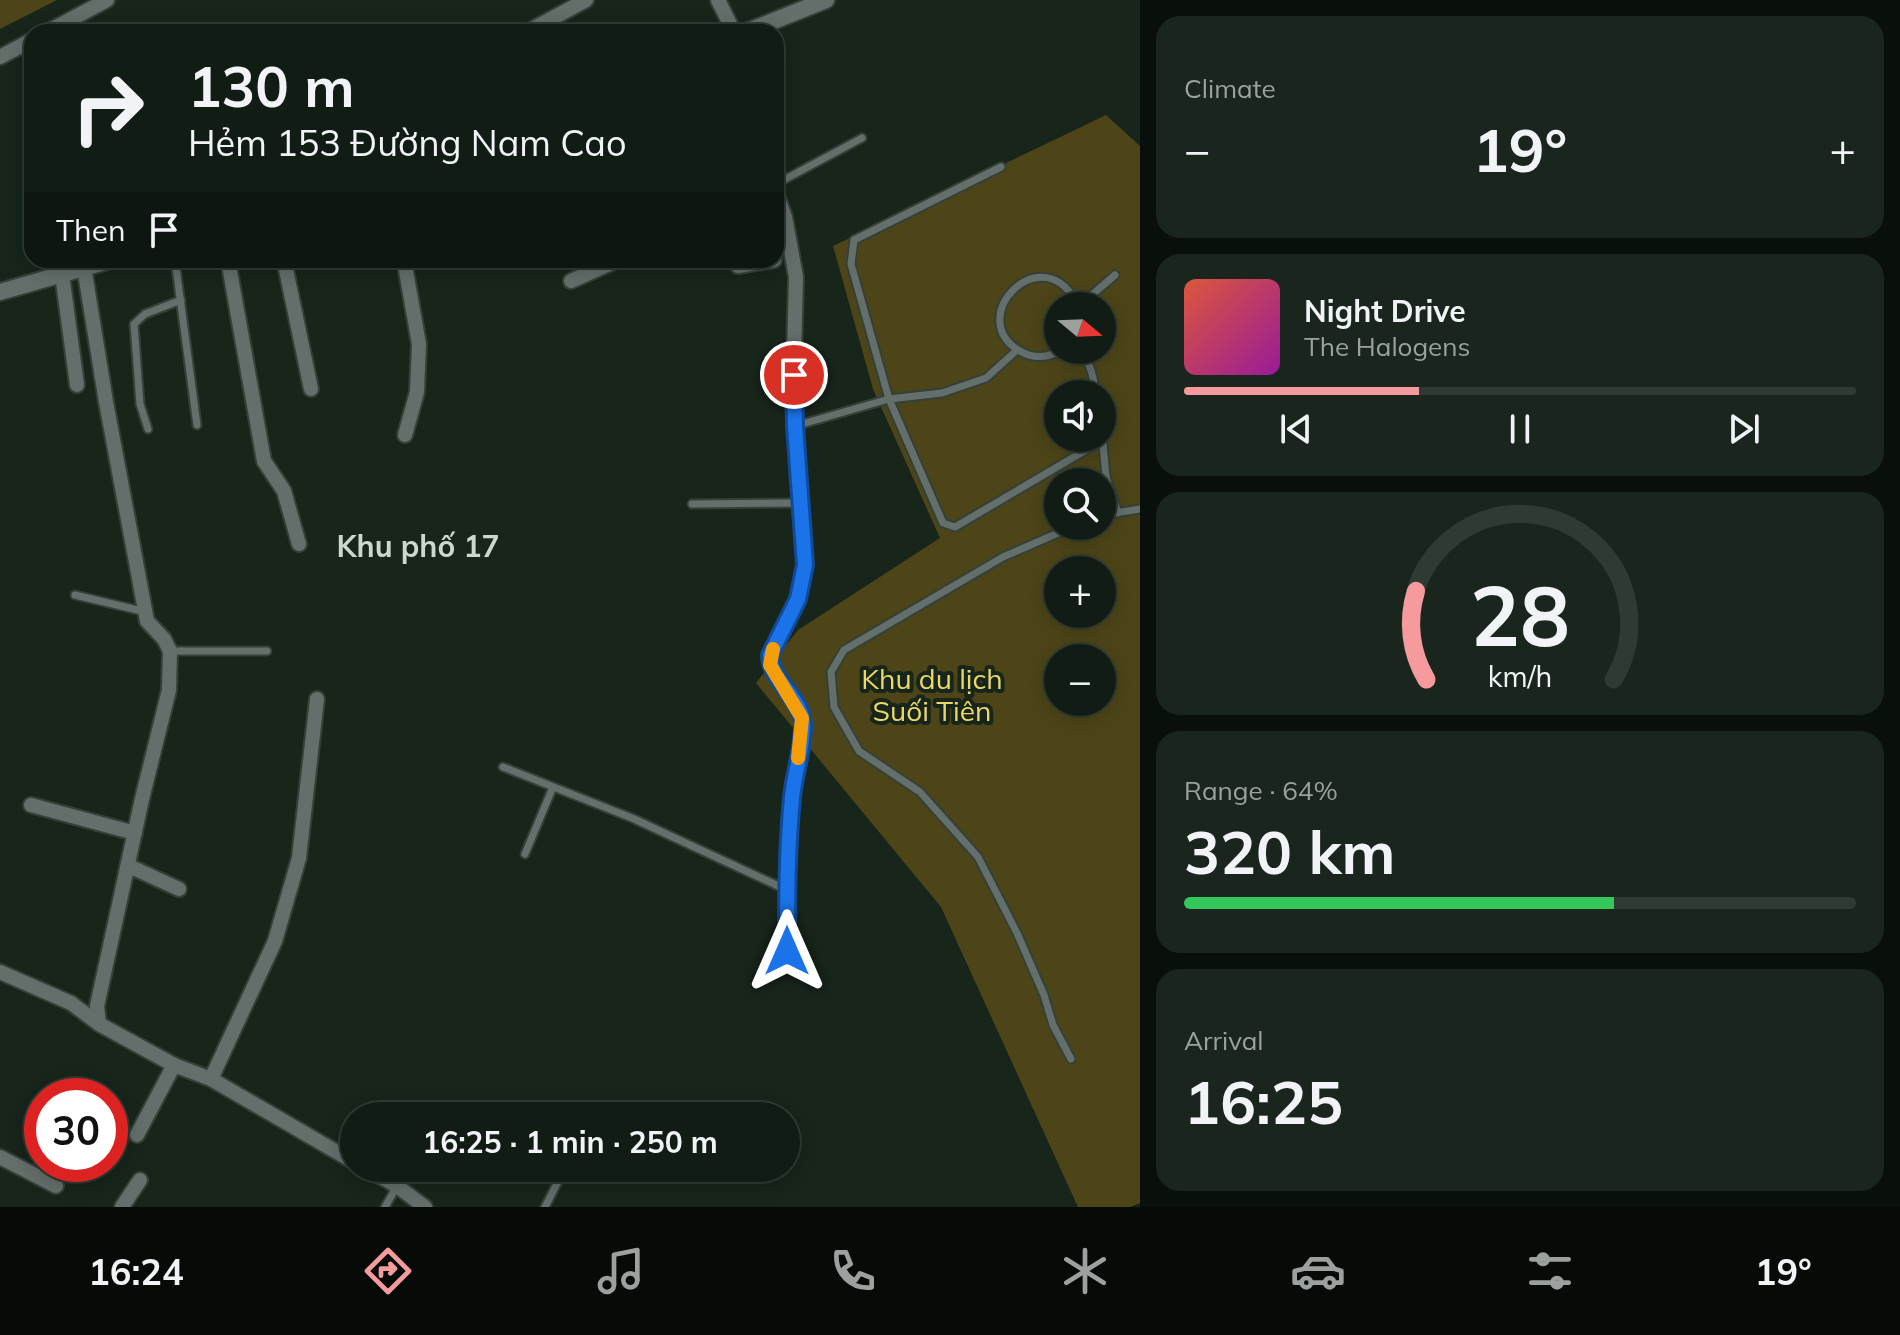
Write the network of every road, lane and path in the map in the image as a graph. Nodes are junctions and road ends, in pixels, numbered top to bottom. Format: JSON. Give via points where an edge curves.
{"nodes":[{"id":1,"x":107,"y":0,"type":"edge"},
{"id":2,"x":586,"y":0,"type":"edge"},
{"id":3,"x":718,"y":0,"type":"edge"},
{"id":4,"x":826,"y":0,"type":"edge"},
{"id":5,"x":62,"y":24,"type":"edge"},
{"id":6,"x":542,"y":24,"type":"edge"},
{"id":7,"x":730,"y":24,"type":"edge"},
{"id":8,"x":766,"y":24,"type":"edge"},
{"id":9,"x":24,"y":44,"type":"edge"},
{"id":10,"x":0,"y":57,"type":"edge"},
{"id":11,"x":862,"y":138,"type":"dead end"},
{"id":12,"x":1001,"y":167,"type":"dead end"},
{"id":13,"x":784,"y":189,"type":"edge"},
{"id":14,"x":784,"y":214,"type":"edge"},
{"id":15,"x":793,"y":257,"type":"junction"},
{"id":16,"x":784,"y":258,"type":"edge"},
{"id":17,"x":81,"y":268,"type":"edge"},
{"id":18,"x":84,"y":268,"type":"edge"},
{"id":19,"x":176,"y":268,"type":"edge"},
{"id":20,"x":229,"y":268,"type":"edge"},
{"id":21,"x":286,"y":268,"type":"edge"},
{"id":22,"x":405,"y":268,"type":"edge"},
{"id":23,"x":600,"y":268,"type":"edge"},
{"id":24,"x":62,"y":274,"type":"junction"},
{"id":25,"x":1115,"y":275,"type":"dead end"},
{"id":26,"x":571,"y":281,"type":"dead end"},
{"id":27,"x":0,"y":292,"type":"edge"},
{"id":28,"x":1070,"y":292,"type":"edge"},
{"id":29,"x":1095,"y":292,"type":"edge"},
{"id":30,"x":181,"y":300,"type":"junction"},
{"id":31,"x":1017,"y":350,"type":"junction"},
{"id":32,"x":1044,"y":357,"type":"edge"},
{"id":33,"x":77,"y":385,"type":"dead end"},
{"id":34,"x":311,"y":389,"type":"dead end"},
{"id":35,"x":889,"y":399,"type":"junction"},
{"id":36,"x":197,"y":425,"type":"dead end"},
{"id":37,"x":795,"y":426,"type":"junction"},
{"id":38,"x":148,"y":429,"type":"dead end"},
{"id":39,"x":405,"y":435,"type":"dead end"},
{"id":40,"x":1078,"y":452,"type":"edge"},
{"id":41,"x":1104,"y":452,"type":"edge"},
{"id":42,"x":801,"y":503,"type":"junction"},
{"id":43,"x":692,"y":504,"type":"dead end"},
{"id":44,"x":1140,"y":509,"type":"edge"},
{"id":45,"x":1118,"y":513,"type":"joint"},
{"id":46,"x":1044,"y":539,"type":"edge"},
{"id":47,"x":299,"y":544,"type":"dead end"},
{"id":48,"x":75,"y":595,"type":"dead end"},
{"id":49,"x":146,"y":612,"type":"junction"},
{"id":50,"x":170,"y":651,"type":"junction"},
{"id":51,"x":267,"y":651,"type":"dead end"},
{"id":52,"x":317,"y":699,"type":"dead end"},
{"id":53,"x":503,"y":767,"type":"dead end"},
{"id":54,"x":553,"y":787,"type":"junction"},
{"id":55,"x":31,"y":805,"type":"dead end"},
{"id":56,"x":135,"y":833,"type":"junction"},
{"id":57,"x":525,"y":854,"type":"dead end"},
{"id":58,"x":129,"y":866,"type":"junction"},
{"id":59,"x":179,"y":889,"type":"dead end"},
{"id":60,"x":787,"y":890,"type":"junction"},
{"id":61,"x":787,"y":951,"type":"dead end"},
{"id":62,"x":0,"y":972,"type":"edge"},
{"id":63,"x":99,"y":1024,"type":"junction"},
{"id":64,"x":1071,"y":1059,"type":"dead end"},
{"id":65,"x":174,"y":1065,"type":"junction"},
{"id":66,"x":211,"y":1079,"type":"junction"},
{"id":67,"x":137,"y":1135,"type":"dead end"},
{"id":68,"x":340,"y":1154,"type":"edge"},
{"id":69,"x":0,"y":1157,"type":"edge"},
{"id":70,"x":140,"y":1180,"type":"dead end"},
{"id":71,"x":390,"y":1182,"type":"edge"},
{"id":72,"x":558,"y":1182,"type":"edge"},
{"id":73,"x":56,"y":1186,"type":"dead end"},
{"id":74,"x":397,"y":1186,"type":"junction"},
{"id":75,"x":122,"y":1207,"type":"edge"},
{"id":76,"x":385,"y":1207,"type":"edge"},
{"id":77,"x":425,"y":1207,"type":"edge"},
{"id":78,"x":545,"y":1207,"type":"edge"}],
"edges":[{"from":1,"to":5,"type":"street"},
{"from":2,"to":6,"type":"street"},
{"from":3,"to":7,"type":"street"},
{"from":4,"to":8,"type":"street"},
{"from":9,"to":10,"type":"street"},
{"from":11,"to":13,"type":"lane"},
{"from":12,"to":35,"type":"lane","via":[[854,240],[851,264]]},
{"from":14,"to":15,"type":"street"},
{"from":15,"to":16,"type":"street"},
{"from":15,"to":37,"type":"street"},
{"from":17,"to":24,"type":"street"},
{"from":18,"to":49,"type":"street"},
{"from":19,"to":30,"type":"lane"},
{"from":20,"to":47,"type":"street","via":[[264,461],[284,491]]},
{"from":21,"to":34,"type":"street"},
{"from":22,"to":39,"type":"street","via":[[419,344],[417,392]]},
{"from":23,"to":26,"type":"street"},
{"from":24,"to":27,"type":"street"},
{"from":24,"to":33,"type":"street"},
{"from":25,"to":29,"type":"lane"},
{"from":28,"to":31,"type":"lane","via":[[1050,278],[1036,277],[1012,289],[1004,300],[1001,327]]},
{"from":30,"to":36,"type":"lane"},
{"from":30,"to":38,"type":"lane","via":[[134,324],[140,404]]},
{"from":31,"to":32,"type":"lane"},
{"from":31,"to":35,"type":"lane","via":[[986,378],[942,393]]},
{"from":35,"to":37,"type":"lane"},
{"from":35,"to":40,"type":"lane","via":[[949,527]]},
{"from":37,"to":42,"type":"street"},
{"from":41,"to":45,"type":"lane"},
{"from":42,"to":43,"type":"lane"},
{"from":42,"to":60,"type":"street","via":[[805,565],[798,599],[770,655],[770,665],[803,724],[793,785]]},
{"from":44,"to":45,"type":"lane"},
{"from":46,"to":64,"type":"lane","via":[[1003,557],[844,650],[831,672],[834,707],[859,751],[920,792],[978,857]]},
{"from":48,"to":49,"type":"lane"},
{"from":49,"to":50,"type":"street"},
{"from":50,"to":51,"type":"lane"},
{"from":50,"to":56,"type":"street","via":[[169,690]]},
{"from":52,"to":66,"type":"street","via":[[299,858],[275,941]]},
{"from":53,"to":54,"type":"lane"},
{"from":54,"to":57,"type":"lane"},
{"from":54,"to":60,"type":"lane"},
{"from":55,"to":56,"type":"street"},
{"from":56,"to":58,"type":"street"},
{"from":58,"to":59,"type":"street"},
{"from":58,"to":63,"type":"street","via":[[97,1006]]},
{"from":60,"to":61,"type":"street"},
{"from":62,"to":63,"type":"street","via":[[71,1003]]},
{"from":63,"to":65,"type":"street"},
{"from":65,"to":66,"type":"street"},
{"from":65,"to":67,"type":"street"},
{"from":66,"to":68,"type":"street"},
{"from":69,"to":73,"type":"street"},
{"from":70,"to":75,"type":"street"},
{"from":71,"to":74,"type":"street"},
{"from":72,"to":78,"type":"lane"},
{"from":74,"to":76,"type":"lane"},
{"from":74,"to":77,"type":"street"}]}
